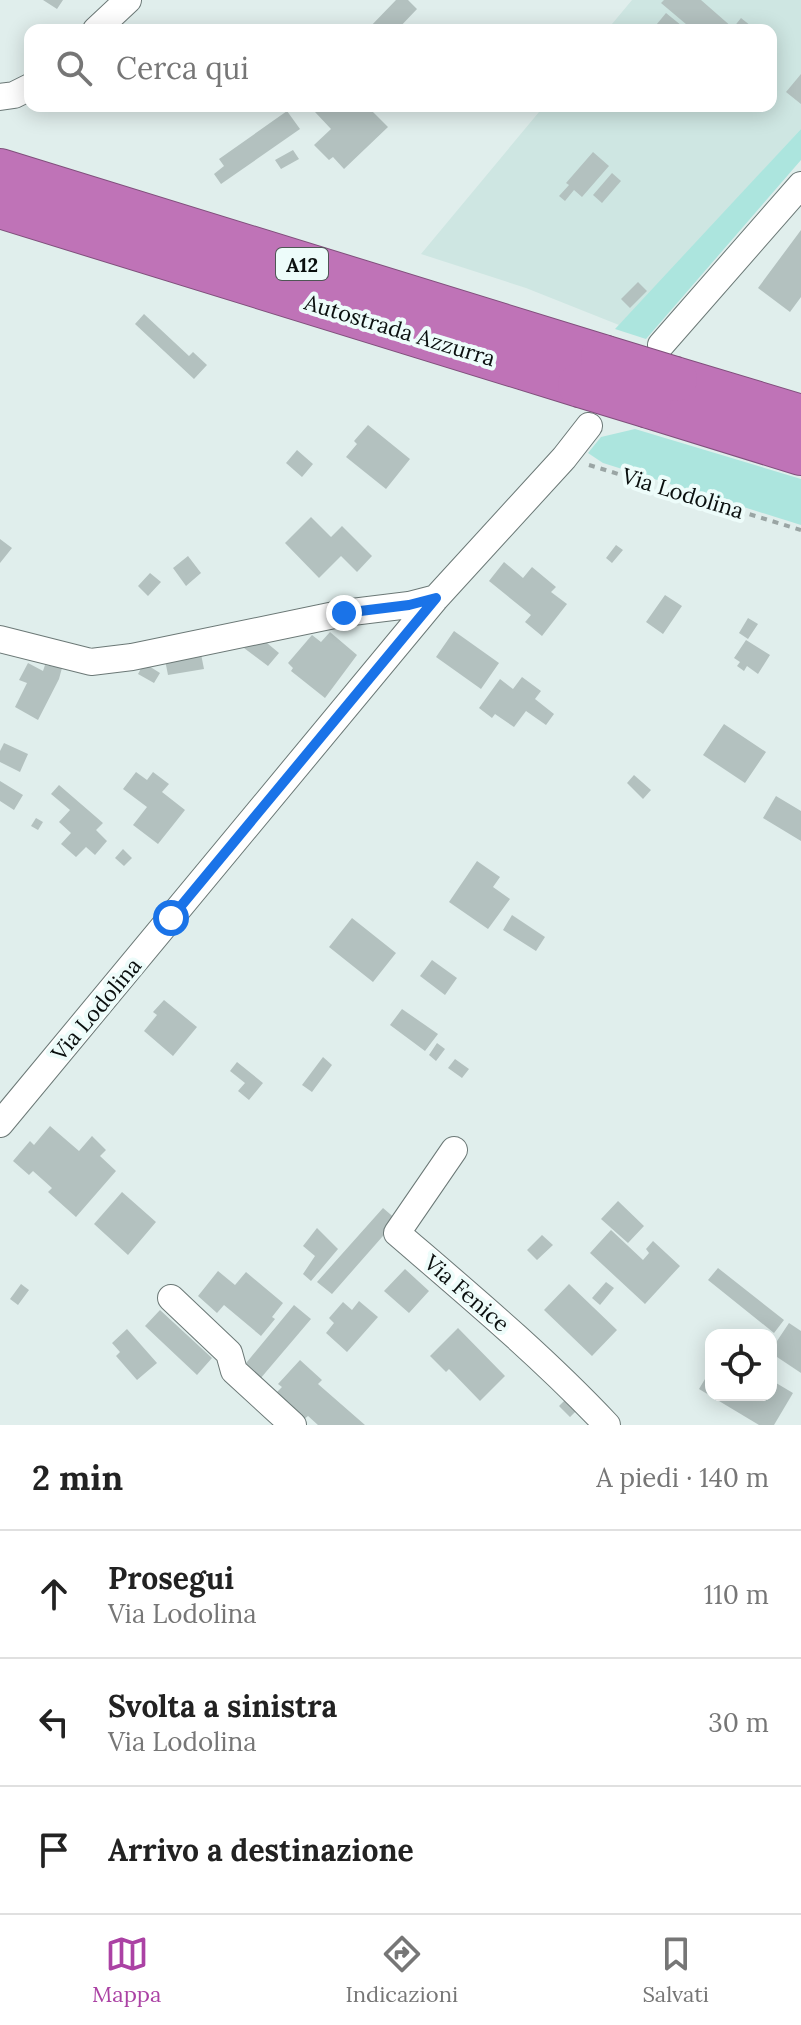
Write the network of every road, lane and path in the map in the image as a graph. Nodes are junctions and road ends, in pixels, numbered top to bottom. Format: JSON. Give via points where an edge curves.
{"nodes":[{"id":1,"x":128,"y":0,"type":"edge"},
{"id":2,"x":102,"y":24,"type":"edge"},
{"id":3,"x":24,"y":90,"type":"edge"},
{"id":4,"x":0,"y":97,"type":"edge"},
{"id":5,"x":0,"y":171,"type":"edge"},
{"id":6,"x":801,"y":185,"type":"edge"},
{"id":7,"x":0,"y":206,"type":"edge"},
{"id":8,"x":662,"y":377,"type":"junction"},
{"id":9,"x":591,"y":389,"type":"junction"},
{"id":10,"x":801,"y":417,"type":"edge"},
{"id":11,"x":801,"y":453,"type":"edge"},
{"id":12,"x":564,"y":458,"type":"junction"},
{"id":13,"x":801,"y":530,"type":"edge"},
{"id":14,"x":436,"y":598,"type":"junction"},
{"id":15,"x":0,"y":639,"type":"edge"},
{"id":16,"x":0,"y":1124,"type":"edge"},
{"id":17,"x":454,"y":1150,"type":"dead end"},
{"id":18,"x":171,"y":1298,"type":"dead end"},
{"id":19,"x":293,"y":1425,"type":"edge"},
{"id":20,"x":607,"y":1425,"type":"edge"}],
"edges":[{"from":1,"to":2,"type":"street"},
{"from":3,"to":4,"type":"street"},
{"from":5,"to":9,"type":"highway","name":"Autostrada Azzurra","number":"A12"},
{"from":6,"to":8,"type":"street"},
{"from":7,"to":9,"type":"highway","name":"Autostrada Azzurra","number":"A12"},
{"from":8,"to":9,"type":"highway","name":"Autostrada Azzurra","number":"A12","bridge":true},
{"from":8,"to":10,"type":"highway","name":"Autostrada Azzurra","number":"A12"},
{"from":8,"to":11,"type":"highway","name":"Autostrada Azzurra","number":"A12"},
{"from":9,"to":12,"type":"street","name":"Via Lodolina"},
{"from":12,"to":13,"type":"path","name":"Via Lodolina"},
{"from":12,"to":14,"type":"street","name":"Via Lodolina"},
{"from":14,"to":15,"type":"street","via":[[91,662]]},
{"from":14,"to":16,"type":"street","name":"Via Lodolina"},
{"from":17,"to":20,"type":"street","name":"Via Fenice","via":[[397,1233],[495,1316]]},
{"from":18,"to":19,"type":"street","via":[[229,1353],[234,1371]]}]}
